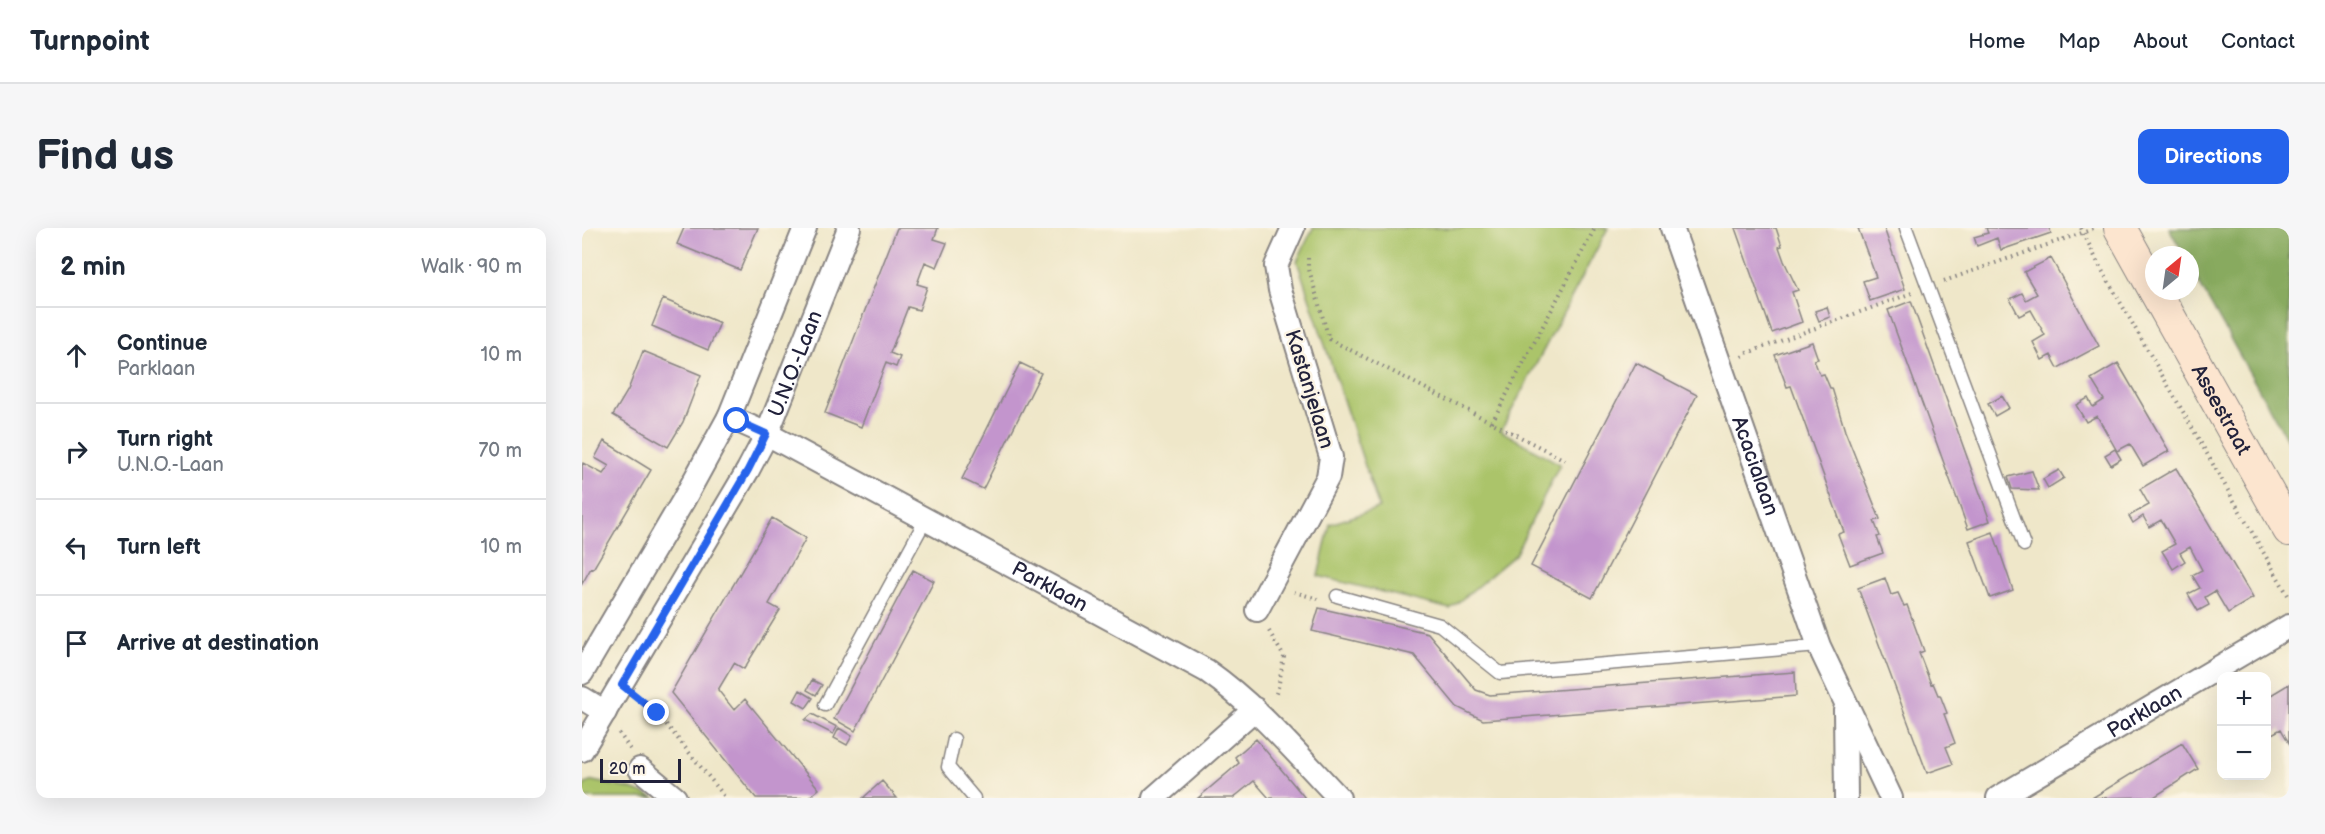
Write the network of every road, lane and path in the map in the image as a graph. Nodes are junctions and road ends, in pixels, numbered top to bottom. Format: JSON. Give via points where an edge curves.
{"nodes":[{"id":1,"x":804,"y":228,"type":"edge"},
{"id":2,"x":849,"y":228,"type":"edge"},
{"id":3,"x":1293,"y":228,"type":"edge"},
{"id":4,"x":1595,"y":228,"type":"edge"},
{"id":5,"x":1672,"y":228,"type":"edge"},
{"id":6,"x":1906,"y":228,"type":"edge"},
{"id":7,"x":2095,"y":228,"type":"edge"},
{"id":8,"x":2120,"y":228,"type":"edge"},
{"id":9,"x":2082,"y":230,"type":"edge"},
{"id":10,"x":1308,"y":257,"type":"dead end"},
{"id":11,"x":2145,"y":272,"type":"edge"},
{"id":12,"x":1928,"y":287,"type":"junction"},
{"id":13,"x":2161,"y":300,"type":"edge"},
{"id":14,"x":1724,"y":374,"type":"junction"},
{"id":15,"x":729,"y":417,"type":"junction"},
{"id":16,"x":1492,"y":422,"type":"junction"},
{"id":17,"x":766,"y":434,"type":"junction"},
{"id":18,"x":1566,"y":460,"type":"dead end"},
{"id":19,"x":927,"y":519,"type":"junction"},
{"id":20,"x":2289,"y":530,"type":"edge"},
{"id":21,"x":2024,"y":545,"type":"dead end"},
{"id":22,"x":1270,"y":584,"type":"junction"},
{"id":23,"x":1336,"y":596,"type":"joint"},
{"id":24,"x":2289,"y":597,"type":"edge"},
{"id":25,"x":1257,"y":610,"type":"joint"},
{"id":26,"x":2289,"y":626,"type":"edge"},
{"id":27,"x":1819,"y":646,"type":"junction"},
{"id":28,"x":582,"y":673,"type":"edge"},
{"id":29,"x":622,"y":685,"type":"junction"},
{"id":30,"x":582,"y":698,"type":"edge"},
{"id":31,"x":1845,"y":702,"type":"junction"},
{"id":32,"x":825,"y":705,"type":"dead end"},
{"id":33,"x":605,"y":712,"type":"junction"},
{"id":34,"x":1259,"y":714,"type":"junction"},
{"id":35,"x":954,"y":739,"type":"dead end"},
{"id":36,"x":582,"y":750,"type":"edge"},
{"id":37,"x":640,"y":769,"type":"joint"},
{"id":38,"x":675,"y":798,"type":"edge"},
{"id":39,"x":726,"y":798,"type":"edge"},
{"id":40,"x":974,"y":798,"type":"edge"},
{"id":41,"x":1154,"y":798,"type":"edge"},
{"id":42,"x":1340,"y":798,"type":"edge"},
{"id":43,"x":1846,"y":798,"type":"edge"},
{"id":44,"x":1891,"y":798,"type":"edge"},
{"id":45,"x":1998,"y":798,"type":"edge"}],
"edges":[{"from":1,"to":15,"type":"street","name":"U.N.O.-Laan"},
{"from":2,"to":17,"type":"street","name":"U.N.O.-Laan"},
{"from":3,"to":22,"type":"street","name":"Kastanjelaan","via":[[1276,266],[1331,457],[1328,477]]},
{"from":4,"to":16,"type":"path"},
{"from":5,"to":14,"type":"street","name":"Acacialaan"},
{"from":6,"to":12,"type":"lane"},
{"from":7,"to":9,"type":"path"},
{"from":8,"to":11,"type":"street","name":"Assestraat"},
{"from":9,"to":12,"type":"path"},
{"from":9,"to":24,"type":"path"},
{"from":10,"to":16,"type":"path","via":[[1329,339]]},
{"from":12,"to":14,"type":"path","via":[[1748,353]]},
{"from":12,"to":21,"type":"lane"},
{"from":13,"to":20,"type":"street","name":"Assestraat"},
{"from":14,"to":27,"type":"street","name":"Acacialaan"},
{"from":15,"to":17,"type":"street","name":"Parklaan"},
{"from":15,"to":28,"type":"street","name":"U.N.O.-Laan"},
{"from":16,"to":18,"type":"path"},
{"from":17,"to":19,"type":"street","name":"Parklaan"},
{"from":17,"to":29,"type":"street","name":"U.N.O.-Laan"},
{"from":19,"to":32,"type":"lane"},
{"from":19,"to":34,"type":"street","name":"Parklaan","via":[[1207,671]]},
{"from":22,"to":23,"type":"path","via":[[1316,599]]},
{"from":22,"to":25,"type":"street","name":"Kastanjelaan"},
{"from":23,"to":27,"type":"lane","via":[[1440,625],[1500,673]]},
{"from":25,"to":34,"type":"path","via":[[1284,657],[1278,688]]},
{"from":26,"to":45,"type":"street","name":"Parklaan"},
{"from":27,"to":31,"type":"street","name":"Acacialaan"},
{"from":29,"to":33,"type":"street","name":"U.N.O.-Laan"},
{"from":29,"to":39,"type":"path","via":[[657,713]]},
{"from":30,"to":33,"type":"street"},
{"from":31,"to":43,"type":"street","name":"Acacialaan"},
{"from":31,"to":44,"type":"street","name":"Acacialaan"},
{"from":33,"to":36,"type":"street","name":"U.N.O.-Laan"},
{"from":33,"to":37,"type":"path"},
{"from":34,"to":41,"type":"street"},
{"from":34,"to":42,"type":"street","name":"Parklaan"},
{"from":35,"to":40,"type":"lane","via":[[948,767]]},
{"from":37,"to":38,"type":"street"}]}
